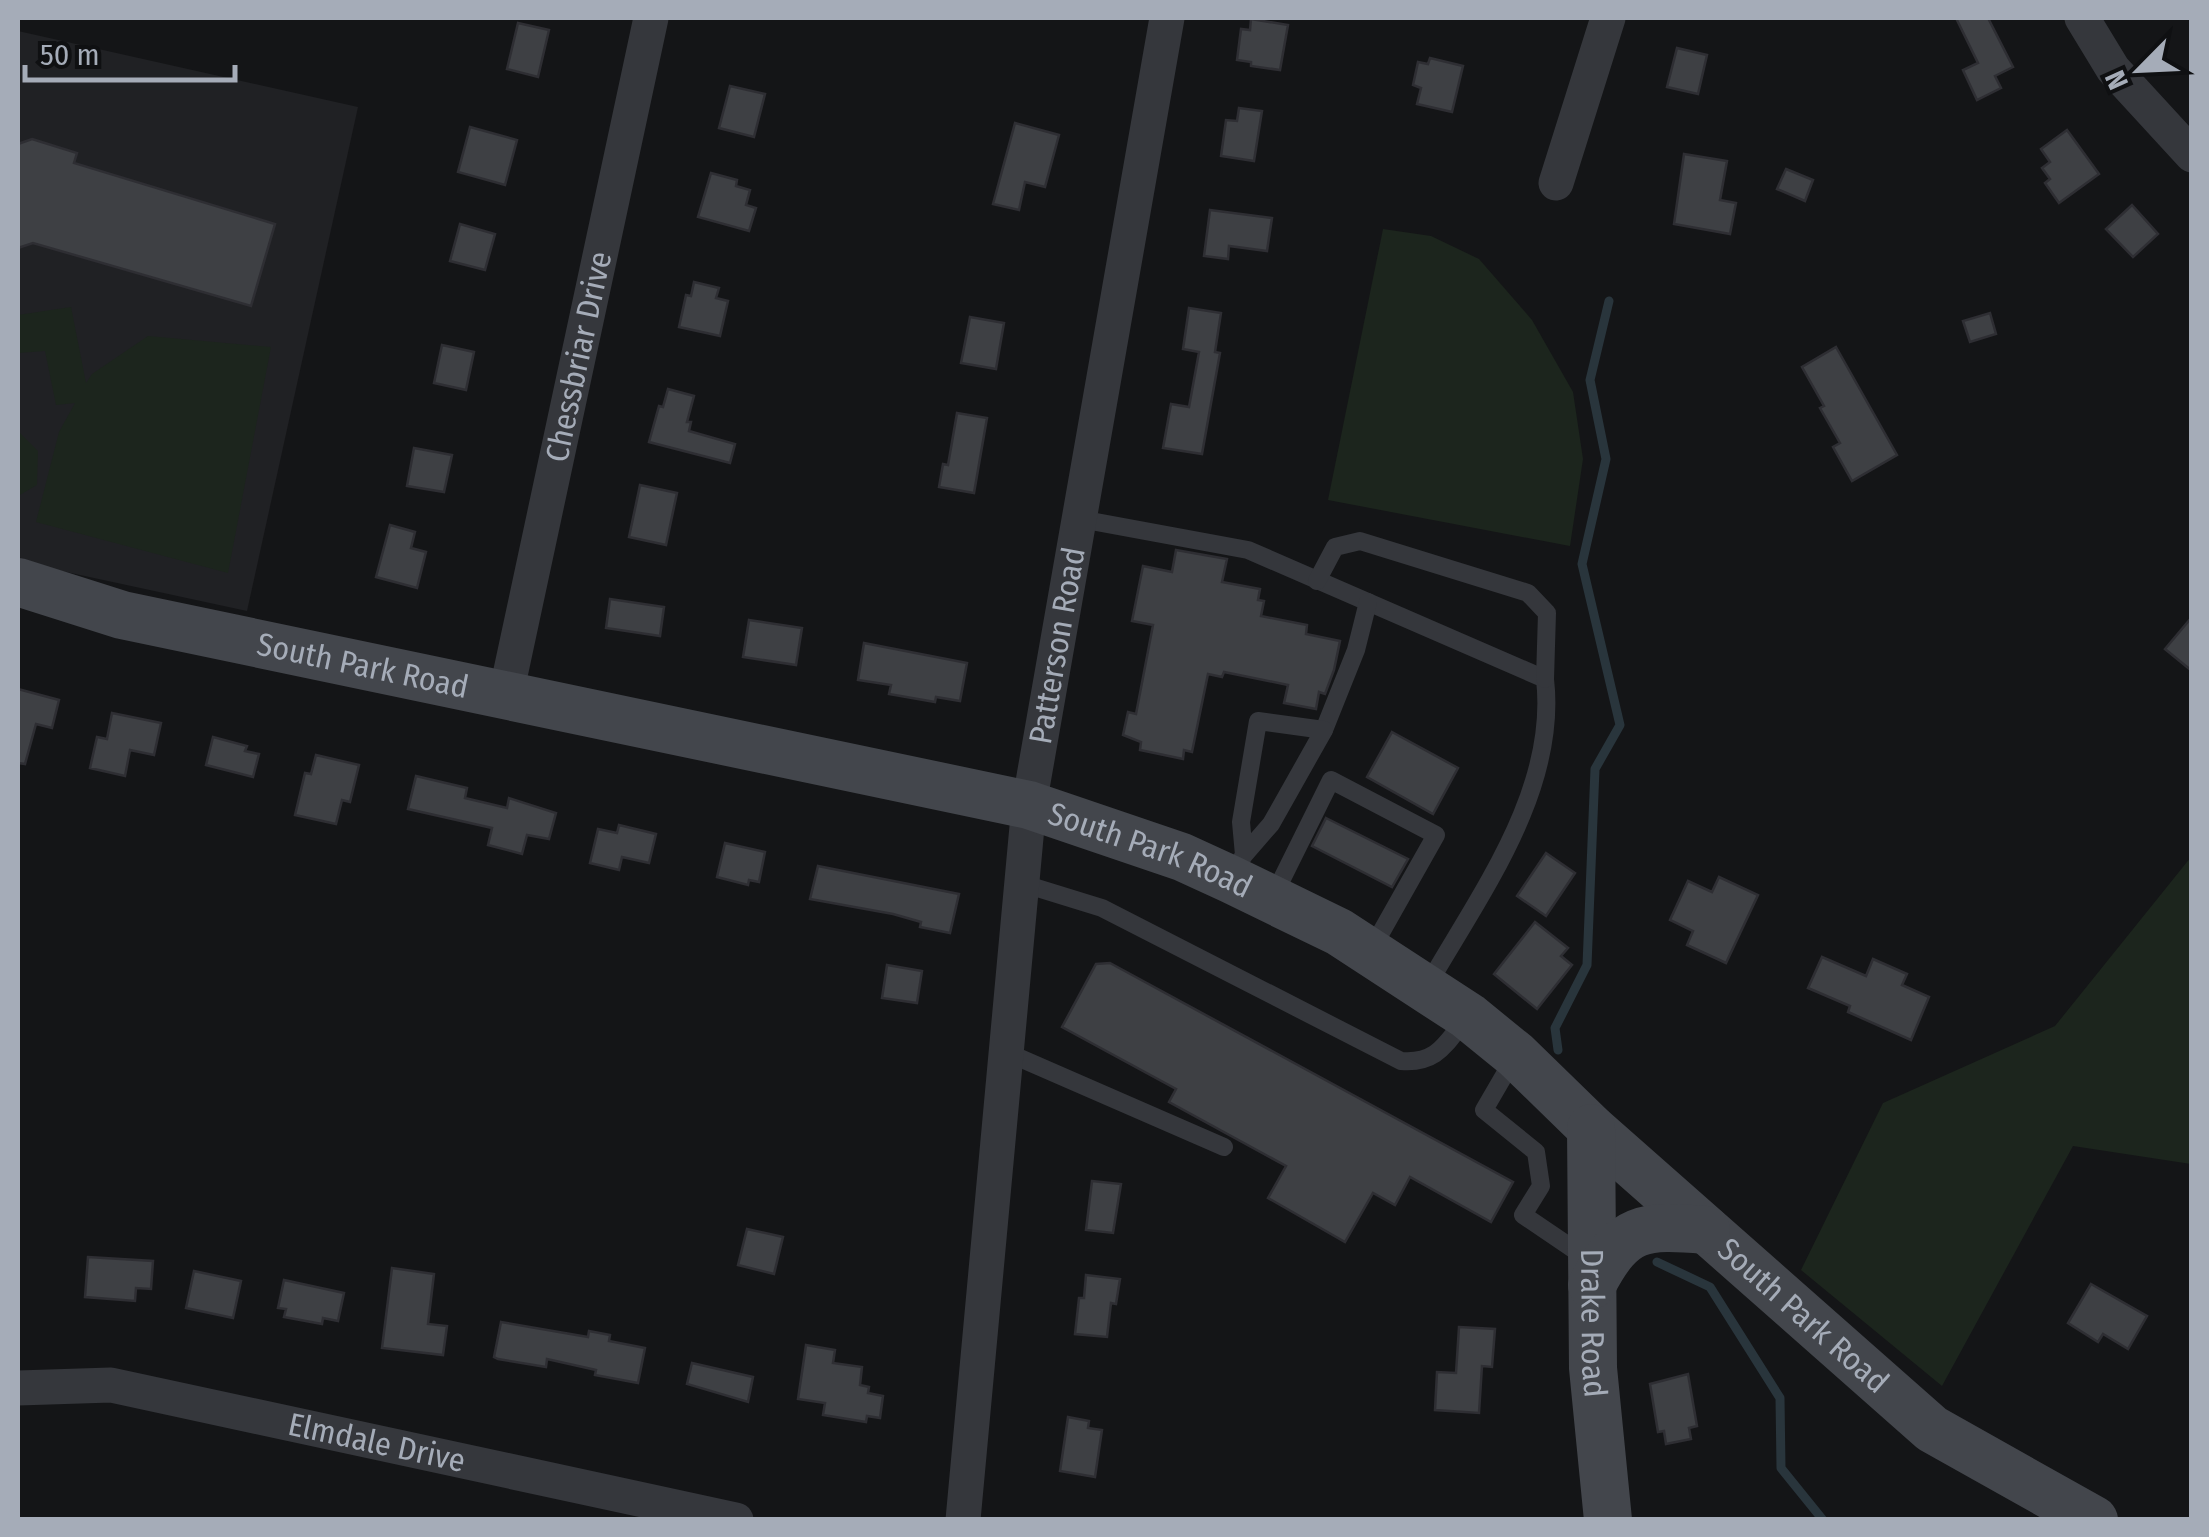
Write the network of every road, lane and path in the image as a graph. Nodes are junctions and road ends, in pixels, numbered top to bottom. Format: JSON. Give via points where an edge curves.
{"nodes":[{"id":1,"x":651,"y":18,"type":"edge"},
{"id":2,"x":1167,"y":18,"type":"edge"},
{"id":3,"x":1608,"y":18,"type":"edge"},
{"id":4,"x":2082,"y":18,"type":"edge"},
{"id":5,"x":2192,"y":155,"type":"edge"},
{"id":6,"x":1556,"y":183,"type":"dead end"},
{"id":7,"x":1080,"y":518,"type":"junction"},
{"id":8,"x":1316,"y":581,"type":"junction"},
{"id":9,"x":18,"y":582,"type":"edge"},
{"id":10,"x":1368,"y":602,"type":"junction"},
{"id":11,"x":1546,"y":679,"type":"junction"},
{"id":12,"x":506,"y":694,"type":"junction"},
{"id":13,"x":1324,"y":730,"type":"junction"},
{"id":14,"x":1029,"y":805,"type":"junction"},
{"id":15,"x":1237,"y":867,"type":"junction"},
{"id":16,"x":1021,"y":883,"type":"junction"},
{"id":17,"x":1272,"y":898,"type":"junction"},
{"id":18,"x":1370,"y":953,"type":"junction"},
{"id":19,"x":1426,"y":988,"type":"junction"},
{"id":20,"x":1468,"y":1016,"type":"junction"},
{"id":21,"x":1006,"y":1052,"type":"junction"},
{"id":22,"x":1516,"y":1055,"type":"junction"},
{"id":23,"x":1591,"y":1128,"type":"junction"},
{"id":24,"x":1224,"y":1147,"type":"dead end"},
{"id":25,"x":1706,"y":1230,"type":"junction"},
{"id":26,"x":1592,"y":1273,"type":"junction"},
{"id":27,"x":18,"y":1388,"type":"edge"},
{"id":28,"x":736,"y":1520,"type":"edge"},
{"id":29,"x":963,"y":1520,"type":"edge"},
{"id":30,"x":1608,"y":1520,"type":"edge"},
{"id":31,"x":2094,"y":1520,"type":"edge"}],
"edges":[{"from":1,"to":12,"type":"street","name":"Chessbriar Drive"},
{"from":2,"to":7,"type":"street","name":"Patterson Road"},
{"from":3,"to":6,"type":"street"},
{"from":4,"to":5,"type":"street","via":[[2112,69]]},
{"from":7,"to":8,"type":"lane","via":[[1248,550]]},
{"from":7,"to":14,"type":"street","name":"Patterson Road"},
{"from":8,"to":10,"type":"lane"},
{"from":8,"to":11,"type":"lane","via":[[1334,547],[1360,541],[1528,592],[1547,613]]},
{"from":9,"to":12,"type":"main road","name":"South Park Road","via":[[122,615]]},
{"from":10,"to":11,"type":"lane"},
{"from":10,"to":13,"type":"lane"},
{"from":11,"to":19,"type":"lane","via":[[1546,744],[1518,826]]},
{"from":12,"to":14,"type":"main road","name":"South Park Road"},
{"from":13,"to":15,"type":"lane","via":[[1271,824]]},
{"from":13,"to":15,"type":"lane","via":[[1258,721]]},
{"from":14,"to":15,"type":"main road","name":"South Park Road","via":[[1182,857]]},
{"from":14,"to":16,"type":"street","name":"Patterson Road"},
{"from":15,"to":17,"type":"main road","name":"South Park Road"},
{"from":16,"to":20,"type":"lane","via":[[1102,908],[1401,1061],[1434,1057]]},
{"from":16,"to":21,"type":"street","name":"Patterson Road"},
{"from":17,"to":18,"type":"main road","name":"South Park Road"},
{"from":17,"to":18,"type":"lane","via":[[1330,780],[1436,836]]},
{"from":18,"to":19,"type":"main road","name":"South Park Road"},
{"from":19,"to":20,"type":"main road","name":"South Park Road"},
{"from":20,"to":22,"type":"main road","name":"South Park Road"},
{"from":21,"to":24,"type":"lane"},
{"from":21,"to":29,"type":"street","name":"Patterson Road"},
{"from":22,"to":23,"type":"main road","name":"South Park Road"},
{"from":22,"to":26,"type":"lane","via":[[1484,1110],[1536,1152],[1540,1186],[1523,1215]]},
{"from":23,"to":25,"type":"main road","name":"South Park Road"},
{"from":23,"to":26,"type":"main road","name":"Drake Road"},
{"from":25,"to":26,"type":"main road","via":[[1658,1226],[1630,1236]]},
{"from":25,"to":31,"type":"main road","name":"South Park Road","via":[[1932,1429]]},
{"from":26,"to":30,"type":"main road","name":"Drake Road","via":[[1593,1368]]},
{"from":27,"to":28,"type":"street","name":"Elmdale Drive","via":[[111,1385]]}]}
